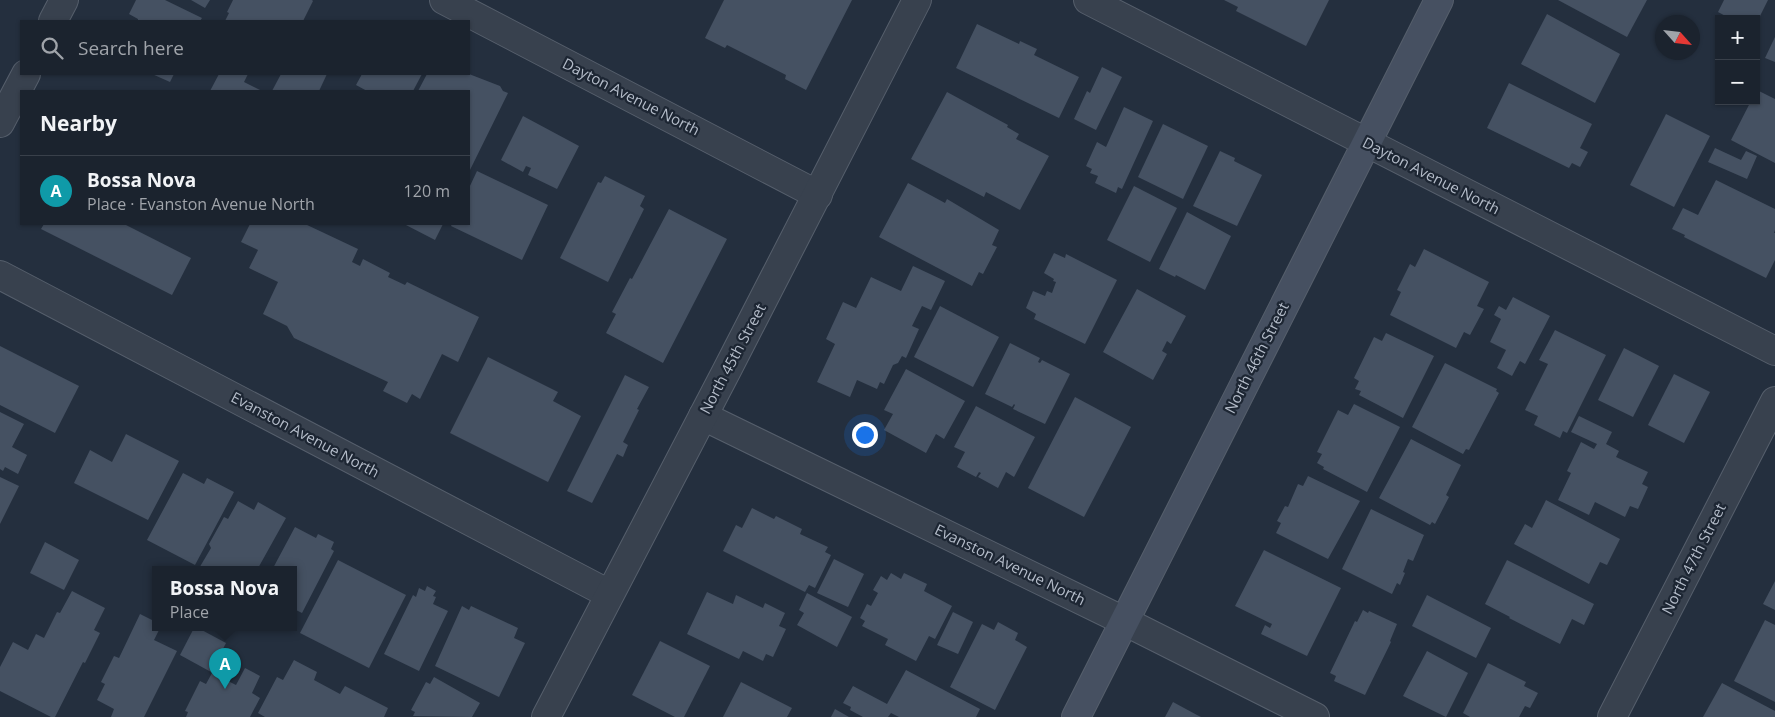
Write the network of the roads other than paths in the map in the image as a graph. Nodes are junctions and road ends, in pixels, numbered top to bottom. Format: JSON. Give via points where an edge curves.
{"nodes":[{"id":1,"x":64,"y":0,"type":"edge"},
{"id":2,"x":444,"y":0,"type":"edge"},
{"id":3,"x":918,"y":0,"type":"edge"},
{"id":4,"x":1088,"y":0,"type":"edge"},
{"id":5,"x":1439,"y":0,"type":"edge"},
{"id":6,"x":54,"y":20,"type":"edge"},
{"id":7,"x":25,"y":75,"type":"edge"},
{"id":8,"x":0,"y":123,"type":"edge"},
{"id":9,"x":1366,"y":143,"type":"junction"},
{"id":10,"x":818,"y":195,"type":"junction"},
{"id":11,"x":0,"y":275,"type":"edge"},
{"id":12,"x":1775,"y":351,"type":"edge"},
{"id":13,"x":1775,"y":401,"type":"edge"},
{"id":14,"x":703,"y":416,"type":"junction"},
{"id":15,"x":609,"y":594,"type":"junction"},
{"id":16,"x":1124,"y":621,"type":"junction"},
{"id":17,"x":546,"y":717,"type":"edge"},
{"id":18,"x":1076,"y":717,"type":"edge"},
{"id":19,"x":1315,"y":717,"type":"edge"},
{"id":20,"x":1612,"y":717,"type":"edge"}],
"edges":[{"from":1,"to":6,"type":"street"},
{"from":2,"to":10,"type":"street","name":"Dayton Avenue North"},
{"from":3,"to":10,"type":"street","name":"North 45th Street"},
{"from":4,"to":9,"type":"street","name":"Dayton Avenue North"},
{"from":5,"to":9,"type":"main road","name":"North 46th Street"},
{"from":7,"to":8,"type":"street"},
{"from":9,"to":12,"type":"street","name":"Dayton Avenue North"},
{"from":9,"to":16,"type":"main road","name":"North 46th Street"},
{"from":10,"to":14,"type":"street","name":"North 45th Street"},
{"from":11,"to":15,"type":"street","name":"Evanston Avenue North"},
{"from":13,"to":20,"type":"street","name":"North 47th Street"},
{"from":14,"to":15,"type":"street","name":"North 45th Street"},
{"from":14,"to":16,"type":"street","name":"Evanston Avenue North"},
{"from":15,"to":17,"type":"street","name":"North 45th Street"},
{"from":16,"to":18,"type":"main road","name":"North 46th Street"},
{"from":16,"to":19,"type":"street","name":"Evanston Avenue North"}]}
